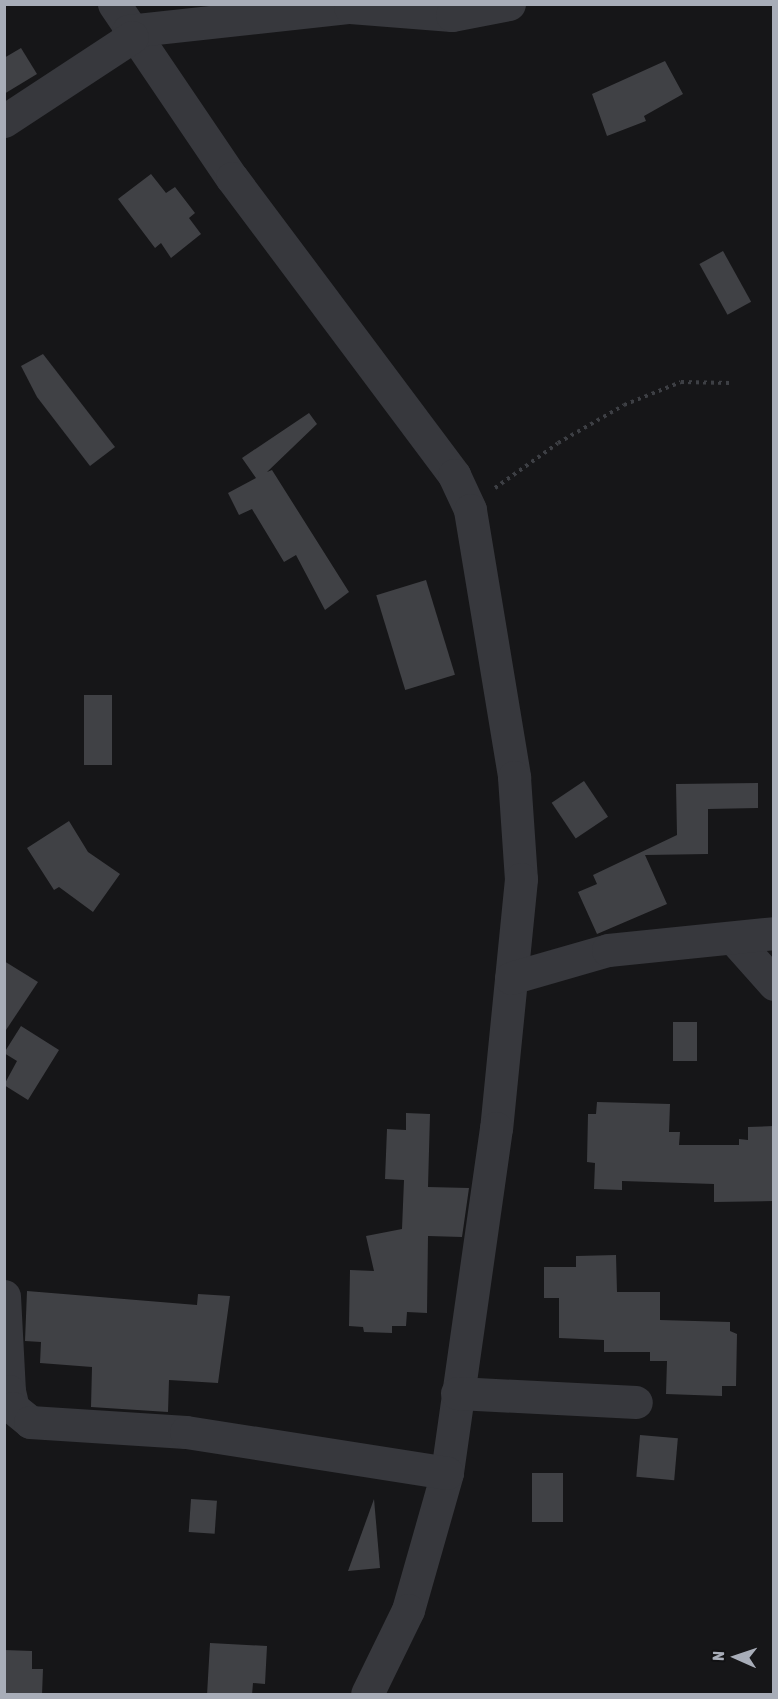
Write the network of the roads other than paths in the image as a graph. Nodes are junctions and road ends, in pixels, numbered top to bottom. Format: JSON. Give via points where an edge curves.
{"nodes":[{"id":1,"x":509,"y":4,"type":"edge"},
{"id":2,"x":125,"y":24,"type":"edge"},
{"id":3,"x":4,"y":121,"type":"edge"},
{"id":4,"x":774,"y":933,"type":"edge"},
{"id":5,"x":735,"y":940,"type":"junction"},
{"id":6,"x":511,"y":978,"type":"junction"},
{"id":7,"x":774,"y":984,"type":"edge"},
{"id":8,"x":4,"y":1296,"type":"edge"},
{"id":9,"x":457,"y":1394,"type":"junction"},
{"id":10,"x":636,"y":1402,"type":"dead end"},
{"id":11,"x":14,"y":1426,"type":"edge"},
{"id":12,"x":447,"y":1473,"type":"junction"},
{"id":13,"x":367,"y":1695,"type":"edge"}],
"edges":[{"from":1,"to":2,"type":"street","via":[[452,15],[350,7]]},
{"from":2,"to":3,"type":"street"},
{"from":2,"to":6,"type":"street","via":[[381,382],[425,430],[470,510],[520,829]]},
{"from":4,"to":5,"type":"street"},
{"from":5,"to":6,"type":"street","via":[[608,950]]},
{"from":5,"to":7,"type":"street"},
{"from":6,"to":9,"type":"street"},
{"from":8,"to":11,"type":"street"},
{"from":9,"to":10,"type":"street"},
{"from":9,"to":12,"type":"street"},
{"from":11,"to":12,"type":"street","via":[[186,1432]]},
{"from":12,"to":13,"type":"street","via":[[408,1610]]}]}
